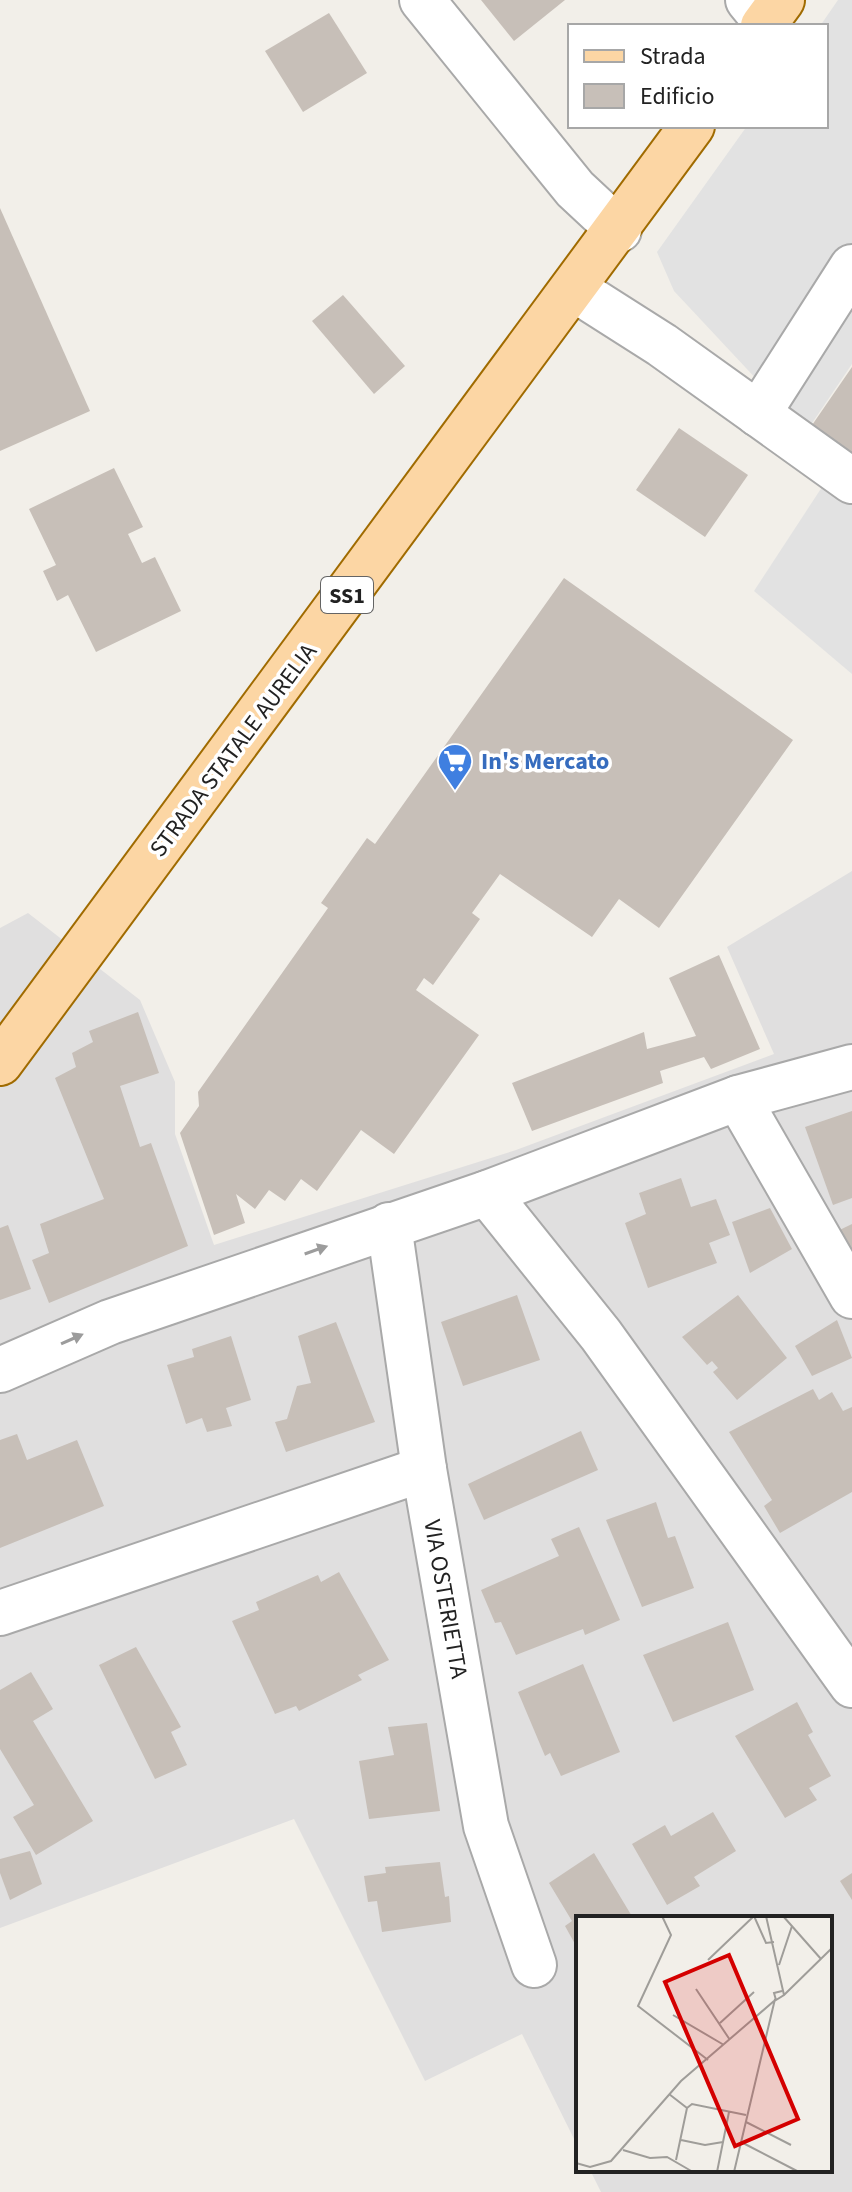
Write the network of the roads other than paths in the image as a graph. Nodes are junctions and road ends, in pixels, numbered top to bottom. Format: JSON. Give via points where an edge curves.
{"nodes":[{"id":1,"x":422,"y":0,"type":"edge"},
{"id":2,"x":691,"y":128,"type":"edge"},
{"id":3,"x":619,"y":230,"type":"junction"},
{"id":4,"x":852,"y":267,"type":"edge"},
{"id":5,"x":574,"y":289,"type":"junction"},
{"id":6,"x":758,"y":414,"type":"junction"},
{"id":7,"x":852,"y":481,"type":"edge"},
{"id":8,"x":0,"y":1063,"type":"edge"},
{"id":9,"x":852,"y":1067,"type":"edge"},
{"id":10,"x":738,"y":1098,"type":"junction"},
{"id":11,"x":487,"y":1193,"type":"junction"},
{"id":12,"x":389,"y":1225,"type":"junction"},
{"id":13,"x":852,"y":1296,"type":"edge"},
{"id":14,"x":0,"y":1370,"type":"edge"},
{"id":15,"x":424,"y":1469,"type":"junction"},
{"id":16,"x":0,"y":1613,"type":"edge"},
{"id":17,"x":852,"y":1685,"type":"edge"},
{"id":18,"x":534,"y":1965,"type":"dead end"}],
"edges":[{"from":1,"to":3,"type":"street","via":[[575,189]]},
{"from":2,"to":3,"type":"main road","name":"STRADA STATALE AURELIA","number":"SS1"},
{"from":3,"to":5,"type":"main road","name":"STRADA STATALE AURELIA","number":"SS1"},
{"from":4,"to":6,"type":"street"},
{"from":5,"to":6,"type":"street"},
{"from":5,"to":8,"type":"main road","name":"STRADA STATALE AURELIA","number":"SS1"},
{"from":6,"to":7,"type":"street"},
{"from":9,"to":10,"type":"street"},
{"from":10,"to":11,"type":"street"},
{"from":10,"to":13,"type":"street"},
{"from":11,"to":12,"type":"street"},
{"from":11,"to":17,"type":"street","via":[[601,1335]]},
{"from":14,"to":12,"type":"street","one_way":true,"via":[[110,1322]]},
{"from":12,"to":15,"type":"street","name":"VIA OSTERIETTA"},
{"from":15,"to":16,"type":"street"},
{"from":15,"to":18,"type":"street","name":"VIA OSTERIETTA","via":[[486,1826]]}]}
